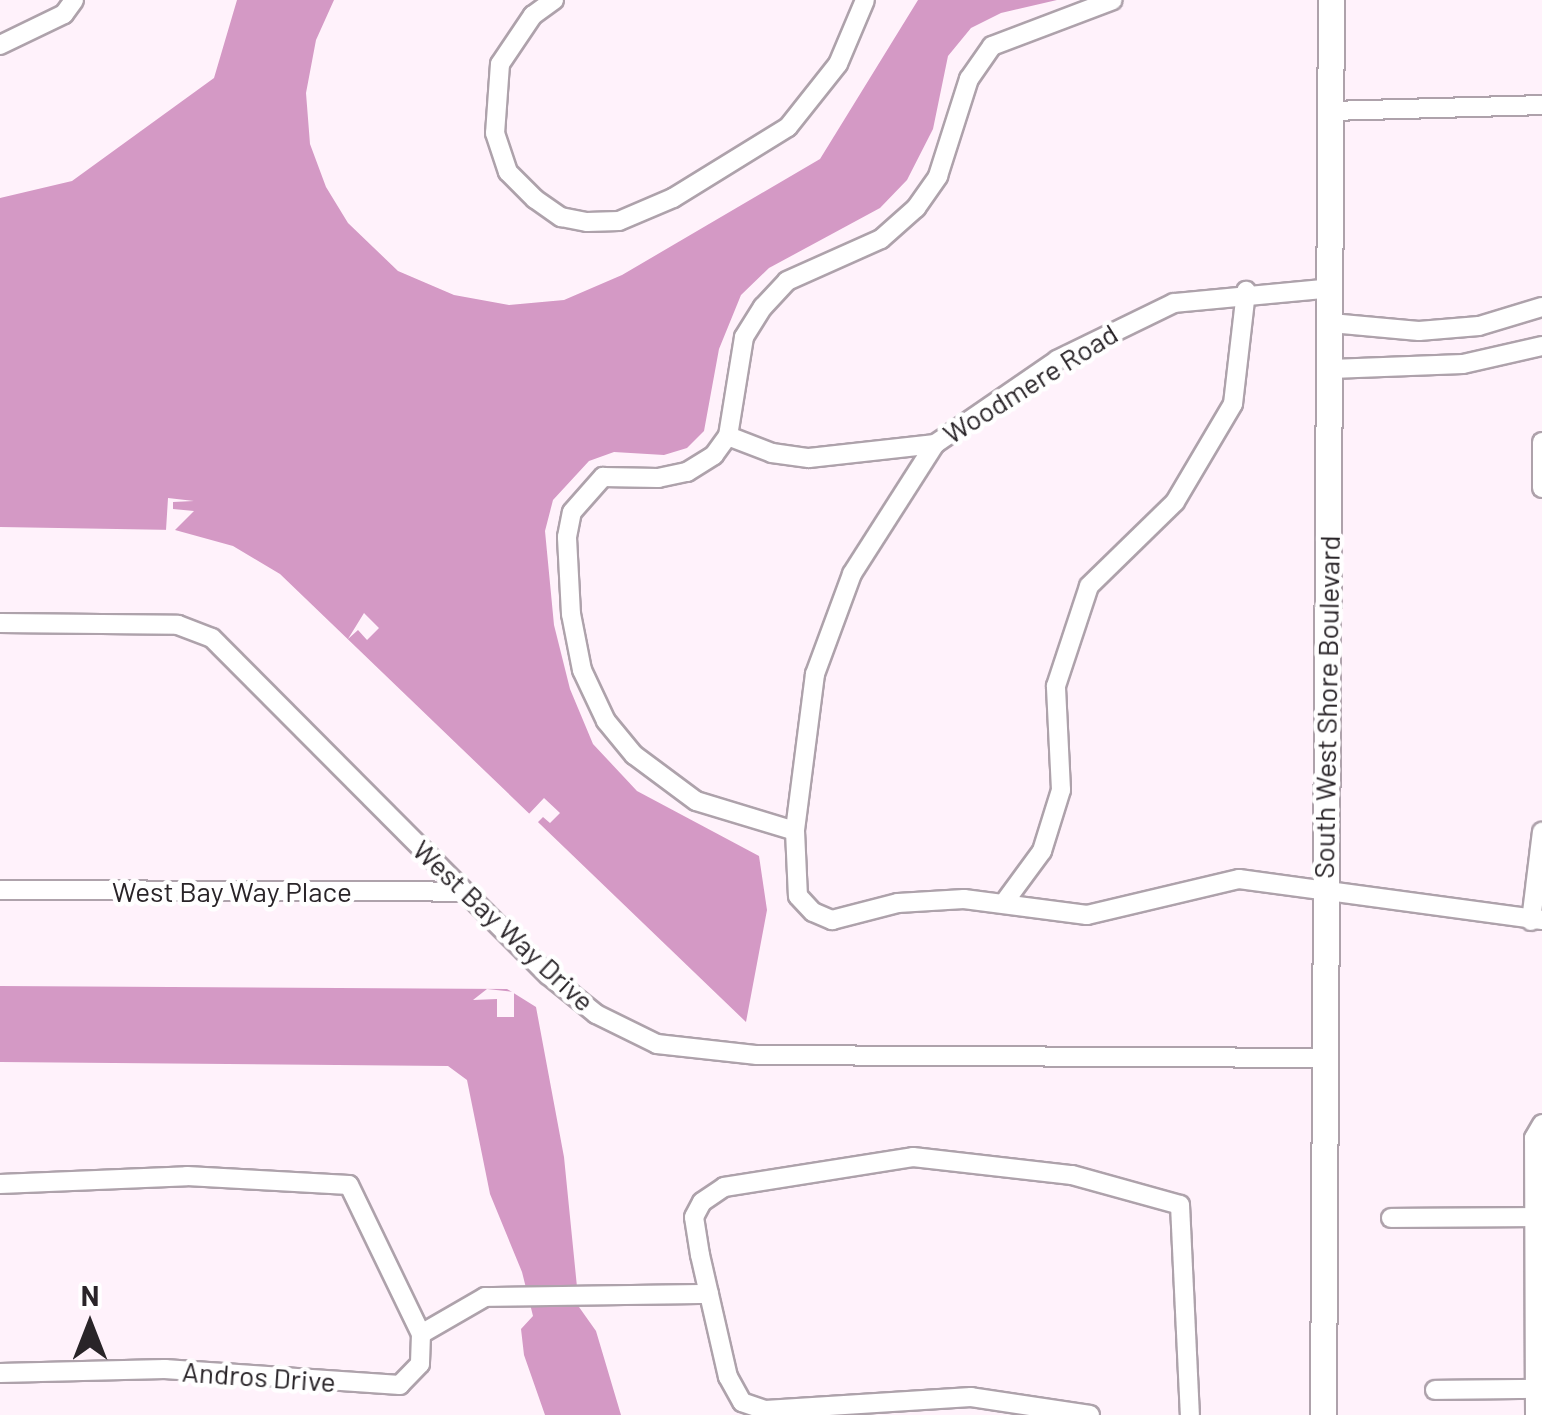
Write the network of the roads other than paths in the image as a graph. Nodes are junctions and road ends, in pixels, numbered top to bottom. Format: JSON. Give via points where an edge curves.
{"nodes":[{"id":1,"x":74,"y":0,"type":"edge"},
{"id":2,"x":554,"y":0,"type":"edge"},
{"id":3,"x":865,"y":0,"type":"edge"},
{"id":4,"x":1113,"y":0,"type":"edge"},
{"id":5,"x":1331,"y":0,"type":"edge"},
{"id":6,"x":0,"y":44,"type":"edge"},
{"id":7,"x":1542,"y":105,"type":"edge"},
{"id":8,"x":1330,"y":111,"type":"junction"},
{"id":9,"x":1332,"y":288,"type":"junction"},
{"id":10,"x":1246,"y":292,"type":"junction"},
{"id":11,"x":1542,"y":307,"type":"edge"},
{"id":12,"x":1331,"y":323,"type":"junction"},
{"id":13,"x":1542,"y":346,"type":"edge"},
{"id":14,"x":1331,"y":368,"type":"junction"},
{"id":15,"x":728,"y":436,"type":"junction"},
{"id":16,"x":1542,"y":442,"type":"edge"},
{"id":17,"x":934,"y":444,"type":"junction"},
{"id":18,"x":1542,"y":488,"type":"edge"},
{"id":19,"x":0,"y":624,"type":"edge"},
{"id":20,"x":795,"y":831,"type":"junction"},
{"id":21,"x":1542,"y":832,"type":"edge"},
{"id":22,"x":0,"y":890,"type":"edge"},
{"id":23,"x":464,"y":892,"type":"junction"},
{"id":24,"x":1324,"y":894,"type":"junction"},
{"id":25,"x":1006,"y":900,"type":"junction"},
{"id":26,"x":1537,"y":920,"type":"edge"},
{"id":27,"x":1324,"y":1058,"type":"junction"},
{"id":28,"x":1542,"y":1124,"type":"edge"},
{"id":29,"x":0,"y":1184,"type":"edge"},
{"id":30,"x":1391,"y":1218,"type":"dead end"},
{"id":31,"x":1534,"y":1218,"type":"junction"},
{"id":32,"x":709,"y":1294,"type":"junction"},
{"id":33,"x":421,"y":1334,"type":"junction"},
{"id":34,"x":0,"y":1373,"type":"edge"},
{"id":35,"x":1534,"y":1389,"type":"junction"},
{"id":36,"x":1435,"y":1390,"type":"dead end"},
{"id":37,"x":1090,"y":1415,"type":"edge"},
{"id":38,"x":1190,"y":1415,"type":"edge"},
{"id":39,"x":1323,"y":1415,"type":"edge"},
{"id":40,"x":1534,"y":1415,"type":"edge"}],
"edges":[{"from":1,"to":6,"type":"street","via":[[64,14]]},
{"from":2,"to":3,"type":"street","via":[[534,15],[500,64],[495,133],[508,172],[535,200],[561,217],[587,222],[619,221],[673,198],[788,127],[838,64]]},
{"from":4,"to":15,"type":"street","via":[[992,46],[969,78],[938,176],[916,208],[881,239],[788,282],[763,307],[744,336]]},
{"from":5,"to":8,"type":"street","name":"South West Shore Boulevard"},
{"from":7,"to":8,"type":"street"},
{"from":8,"to":9,"type":"street","name":"South West Shore Boulevard"},
{"from":9,"to":10,"type":"street","name":"Woodmere Road"},
{"from":9,"to":12,"type":"street","name":"South West Shore Boulevard"},
{"from":10,"to":17,"type":"street","name":"Woodmere Road","via":[[1174,303],[1121,324]]},
{"from":10,"to":25,"type":"street","via":[[1233,404],[1175,502],[1088,586],[1056,686],[1061,790],[1042,850]]},
{"from":11,"to":12,"type":"street","via":[[1479,326],[1419,331]]},
{"from":12,"to":14,"type":"street","name":"South West Shore Boulevard"},
{"from":13,"to":14,"type":"street","via":[[1463,364]]},
{"from":14,"to":24,"type":"street","name":"South West Shore Boulevard"},
{"from":15,"to":17,"type":"street","name":"Woodmere Road","via":[[772,454],[809,458]]},
{"from":15,"to":20,"type":"street","via":[[688,472],[603,477],[582,495],[567,537],[571,614],[598,704],[634,755],[696,801]]},
{"from":16,"to":18,"type":"street"},
{"from":17,"to":20,"type":"street","via":[[852,574],[814,674]]},
{"from":19,"to":23,"type":"street","name":"West Bay Way Drive","via":[[178,625],[212,638]]},
{"from":20,"to":25,"type":"street","via":[[798,896],[832,920],[898,903]]},
{"from":21,"to":26,"type":"street"},
{"from":22,"to":23,"type":"street","name":"West Bay Way Place"},
{"from":23,"to":27,"type":"street","name":"West Bay Way Drive","via":[[596,1014],[673,1047],[757,1056]]},
{"from":24,"to":25,"type":"street","via":[[1239,879],[1087,915]]},
{"from":24,"to":26,"type":"street"},
{"from":24,"to":27,"type":"street","name":"South West Shore Boulevard"},
{"from":27,"to":39,"type":"street","name":"South West Shore Boulevard"},
{"from":28,"to":31,"type":"street","via":[[1534,1138]]},
{"from":29,"to":33,"type":"street","via":[[186,1176],[349,1186]]},
{"from":30,"to":31,"type":"street"},
{"from":31,"to":35,"type":"street"},
{"from":32,"to":33,"type":"street","via":[[485,1297]]},
{"from":32,"to":37,"type":"street","via":[[728,1377],[742,1402],[765,1410],[971,1397]]},
{"from":32,"to":38,"type":"street","via":[[694,1217],[724,1187],[913,1157],[1072,1175],[1180,1205]]},
{"from":33,"to":34,"type":"street","name":"Andros Drive","via":[[420,1364],[400,1385],[165,1369]]},
{"from":35,"to":36,"type":"street"},
{"from":35,"to":40,"type":"street"}]}
